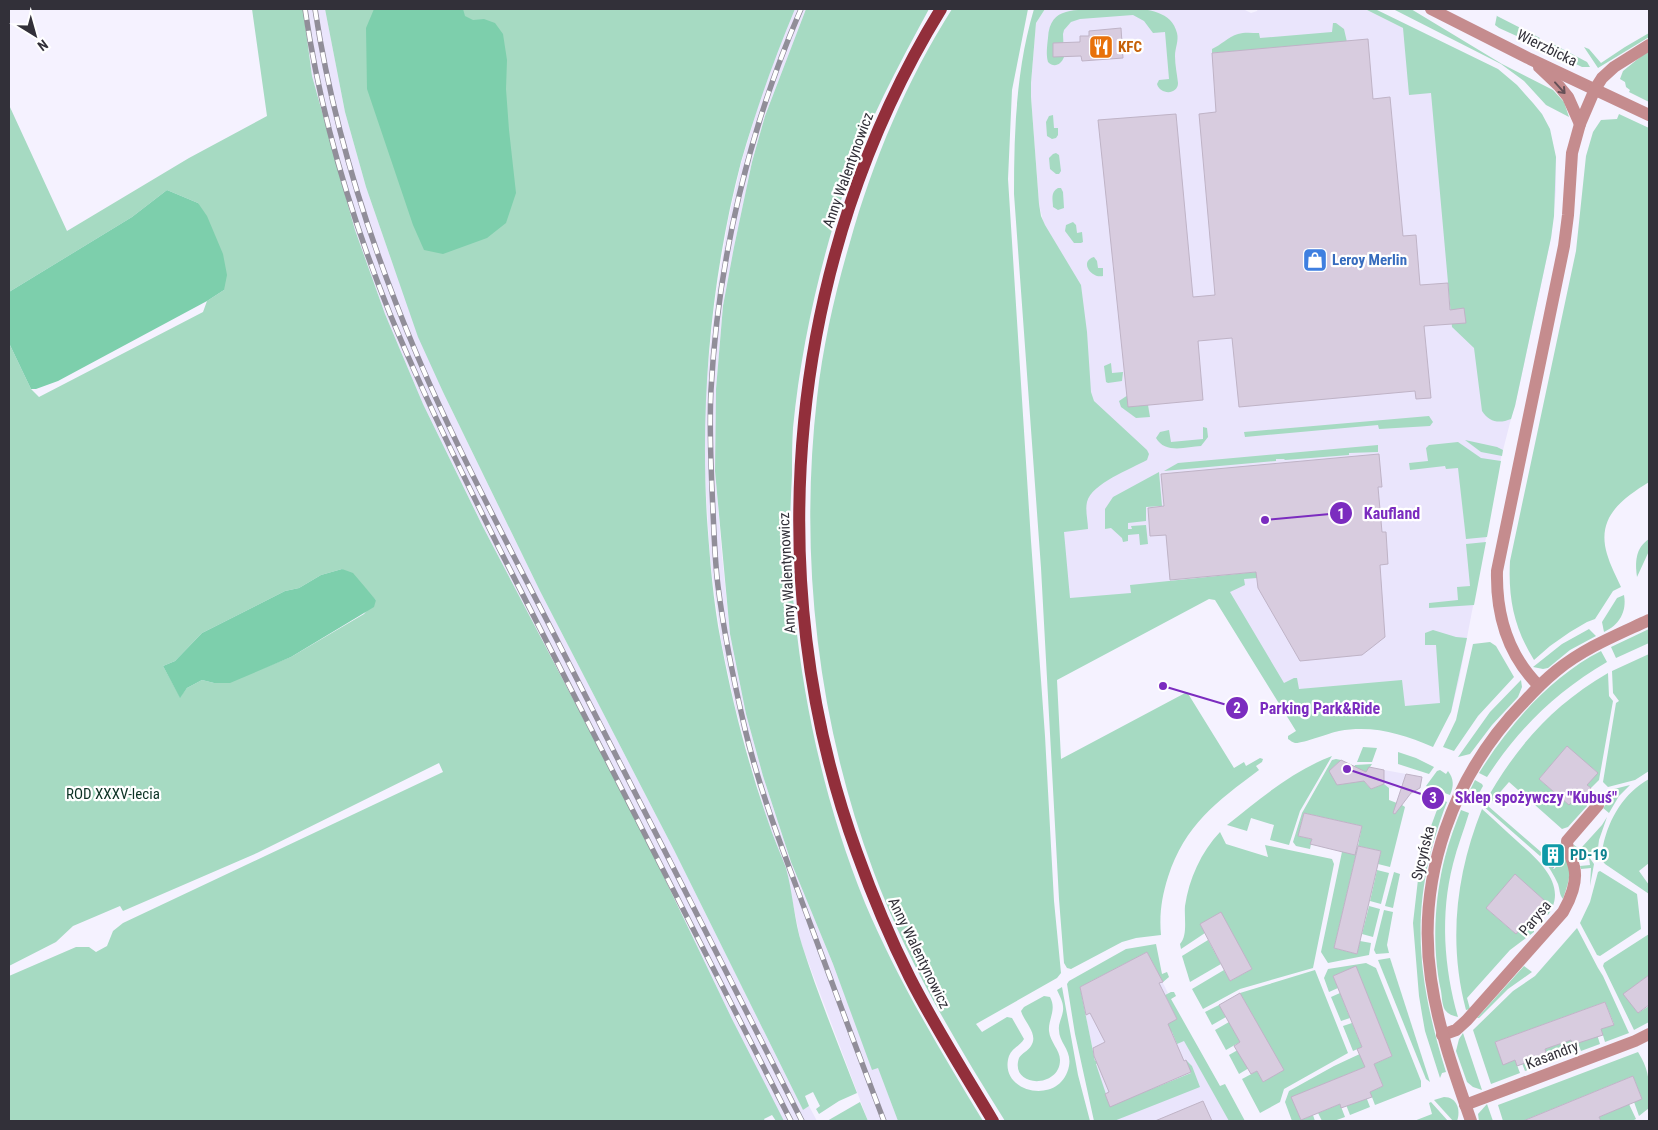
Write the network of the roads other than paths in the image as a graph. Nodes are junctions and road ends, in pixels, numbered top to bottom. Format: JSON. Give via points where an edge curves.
{"nodes":[{"id":1,"x":941,"y":9,"type":"edge"},
{"id":2,"x":1431,"y":9,"type":"edge"},
{"id":3,"x":1649,"y":45,"type":"edge"},
{"id":4,"x":1530,"y":58,"type":"junction"},
{"id":5,"x":1595,"y":89,"type":"junction"},
{"id":6,"x":1649,"y":115,"type":"edge"},
{"id":7,"x":1580,"y":124,"type":"junction"},
{"id":8,"x":1649,"y":620,"type":"edge"},
{"id":9,"x":1539,"y":686,"type":"junction"},
{"id":10,"x":1600,"y":799,"type":"dead end"},
{"id":11,"x":1649,"y":1034,"type":"edge"},
{"id":12,"x":1442,"y":1035,"type":"junction"},
{"id":13,"x":1465,"y":1105,"type":"junction"},
{"id":14,"x":994,"y":1121,"type":"edge"},
{"id":15,"x":1471,"y":1121,"type":"edge"}],
"edges":[{"from":1,"to":14,"type":"main road","name":"Anny Walentynowicz","via":[[876,136],[850,207],[829,280],[805,416],[800,491],[801,572],[809,658],[821,728],[856,851],[910,978]]},
{"from":2,"to":4,"type":"street","name":"Wierzbicka"},
{"from":3,"to":5,"type":"street","via":[[1614,67]]},
{"from":4,"to":5,"type":"street","name":"Wierzbicka"},
{"from":4,"to":7,"type":"street","one_way":true,"via":[[1568,97]]},
{"from":5,"to":6,"type":"street","name":"Wierzbicka"},
{"from":5,"to":7,"type":"street"},
{"from":7,"to":9,"type":"street","via":[[1572,153],[1564,246],[1497,571],[1497,601],[1507,636],[1525,671]]},
{"from":8,"to":9,"type":"street","name":"Sycyńska","via":[[1587,649]]},
{"from":9,"to":12,"type":"street","name":"Sycyńska","via":[[1481,754],[1455,802],[1438,853],[1430,892],[1428,934],[1430,978]]},
{"from":10,"to":12,"type":"street","name":"Parysa","via":[[1567,840],[1575,877],[1563,912],[1467,1020],[1456,1030]]},
{"from":11,"to":13,"type":"street","name":"Kasandry"},
{"from":12,"to":13,"type":"street","name":"Sycyńska"},
{"from":13,"to":15,"type":"street","name":"Sycyńska"}]}
